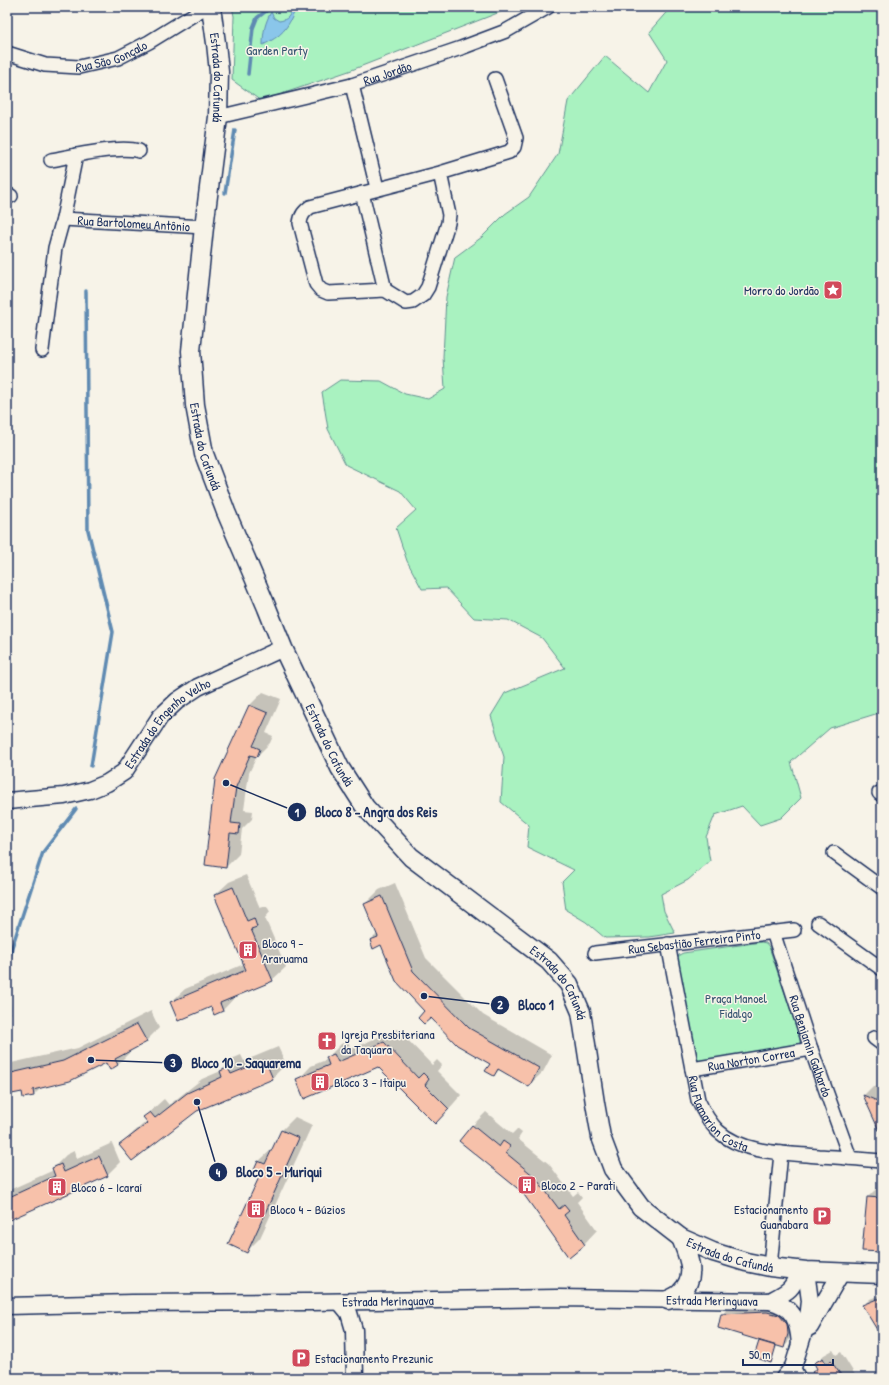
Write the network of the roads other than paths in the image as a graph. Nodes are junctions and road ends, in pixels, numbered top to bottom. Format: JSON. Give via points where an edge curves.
{"nodes":[{"id":1,"x":206,"y":7,"type":"edge"},
{"id":2,"x":211,"y":7,"type":"edge"},
{"id":3,"x":548,"y":7,"type":"edge"},
{"id":4,"x":7,"y":53,"type":"edge"},
{"id":5,"x":495,"y":79,"type":"dead end"},
{"id":6,"x":352,"y":85,"type":"junction"},
{"id":7,"x":218,"y":117,"type":"junction"},
{"id":8,"x":139,"y":150,"type":"dead end"},
{"id":9,"x":76,"y":155,"type":"junction"},
{"id":10,"x":51,"y":160,"type":"dead end"},
{"id":11,"x":440,"y":173,"type":"junction"},
{"id":12,"x":377,"y":188,"type":"junction"},
{"id":13,"x":362,"y":193,"type":"junction"},
{"id":14,"x":63,"y":219,"type":"junction"},
{"id":15,"x":204,"y":227,"type":"junction"},
{"id":16,"x":385,"y":290,"type":"junction"},
{"id":17,"x":42,"y":350,"type":"dead end"},
{"id":18,"x":283,"y":648,"type":"junction"},
{"id":19,"x":7,"y":800,"type":"edge"},
{"id":20,"x":834,"y":853,"type":"dead end"},
{"id":21,"x":882,"y":888,"type":"edge"},
{"id":22,"x":818,"y":923,"type":"dead end"},
{"id":23,"x":794,"y":930,"type":"dead end"},
{"id":24,"x":773,"y":932,"type":"junction"},
{"id":25,"x":668,"y":944,"type":"junction"},
{"id":26,"x":596,"y":953,"type":"dead end"},
{"id":27,"x":882,"y":969,"type":"edge"},
{"id":28,"x":811,"y":1050,"type":"junction"},
{"id":29,"x":692,"y":1069,"type":"junction"},
{"id":30,"x":781,"y":1153,"type":"junction"},
{"id":31,"x":850,"y":1158,"type":"junction"},
{"id":32,"x":880,"y":1160,"type":"dead end"},
{"id":33,"x":681,"y":1238,"type":"junction"},
{"id":34,"x":770,"y":1267,"type":"junction"},
{"id":35,"x":803,"y":1271,"type":"junction"},
{"id":36,"x":841,"y":1273,"type":"junction"},
{"id":37,"x":882,"y":1274,"type":"edge"},
{"id":38,"x":668,"y":1300,"type":"junction"},
{"id":39,"x":372,"y":1301,"type":"junction"},
{"id":40,"x":770,"y":1301,"type":"junction"},
{"id":41,"x":340,"y":1302,"type":"junction"},
{"id":42,"x":7,"y":1306,"type":"edge"},
{"id":43,"x":354,"y":1330,"type":"junction"},
{"id":44,"x":800,"y":1344,"type":"junction"},
{"id":45,"x":792,"y":1374,"type":"edge"},
{"id":46,"x":355,"y":1378,"type":"edge"}],
"edges":[{"from":1,"to":4,"type":"street","name":"Rua São Gonçalo","via":[[118,58],[79,67],[45,65]]},
{"from":2,"to":7,"type":"main road","name":"Estrada do Cafundá","via":[[219,72]]},
{"from":3,"to":6,"type":"street","name":"Rua Jordão","via":[[506,30],[461,48]]},
{"from":5,"to":11,"type":"street","via":[[516,138],[514,147],[509,152]]},
{"from":6,"to":7,"type":"street","name":"Rua Jordão"},
{"from":6,"to":12,"type":"street"},
{"from":7,"to":15,"type":"main road","name":"Estrada do Cafundá"},
{"from":8,"to":9,"type":"street"},
{"from":9,"to":10,"type":"street"},
{"from":9,"to":14,"type":"street"},
{"from":11,"to":12,"type":"street"},
{"from":11,"to":16,"type":"street","via":[[449,215],[428,287],[423,295],[413,302],[406,303]]},
{"from":12,"to":13,"type":"street"},
{"from":13,"to":16,"type":"street"},
{"from":13,"to":16,"type":"street","via":[[310,207],[304,212],[300,223],[316,284],[321,290],[328,293]]},
{"from":14,"to":15,"type":"street","name":"Rua Bartolomeu Antônio"},
{"from":14,"to":17,"type":"street","via":[[55,248]]},
{"from":15,"to":18,"type":"main road","name":"Estrada do Cafundá","via":[[191,351],[195,405],[204,454]]},
{"from":18,"to":19,"type":"street","name":"Estrada do Engenho Velho","via":[[198,687],[177,701],[160,717],[124,772],[107,784],[64,796]]},
{"from":18,"to":33,"type":"main road","name":"Estrada do Cafundá","via":[[340,768],[365,807],[410,857],[549,961],[569,984],[582,1012],[601,1137],[613,1169],[641,1206]]},
{"from":20,"to":21,"type":"street"},
{"from":22,"to":27,"type":"street"},
{"from":23,"to":24,"type":"street","name":"Rua Sebastião Ferreira Pinto"},
{"from":24,"to":25,"type":"street","name":"Rua Sebastião Ferreira Pinto"},
{"from":24,"to":28,"type":"street","name":"Rua Benjamin Galhardo"},
{"from":25,"to":26,"type":"street","name":"Rua Sebastião Ferreira Pinto"},
{"from":25,"to":29,"type":"street","name":"Rua Flamarion Costa"},
{"from":28,"to":29,"type":"street","name":"Rua Norton Correa"},
{"from":28,"to":31,"type":"street","name":"Rua Benjamin Galhardo"},
{"from":29,"to":30,"type":"street","name":"Rua Flamarion Costa","via":[[698,1100],[705,1115],[718,1131],[732,1141],[749,1148]]},
{"from":30,"to":31,"type":"street","name":"Rua Flamarion Costa"},
{"from":30,"to":34,"type":"street"},
{"from":31,"to":32,"type":"street","name":"Rua Flamarion Costa"},
{"from":33,"to":34,"type":"main road","name":"Estrada do Cafundá","via":[[713,1252]]},
{"from":33,"to":38,"type":"main road","via":[[690,1259],[690,1273],[687,1285],[681,1293]]},
{"from":34,"to":35,"type":"main road","name":"Estrada do Cafundá"},
{"from":35,"to":36,"type":"main road","name":"Estrada do Cafundá"},
{"from":35,"to":40,"type":"street","name":"Estrada Meringuava","via":[[788,1291]]},
{"from":35,"to":44,"type":"street","via":[[810,1302]]},
{"from":36,"to":37,"type":"main road","name":"Estrada do Cafundá"},
{"from":36,"to":44,"type":"street"},
{"from":38,"to":39,"type":"street","name":"Estrada Meringuava","via":[[557,1298]]},
{"from":38,"to":40,"type":"street","name":"Estrada Meringuava"},
{"from":39,"to":41,"type":"street","name":"Estrada Meringuava"},
{"from":39,"to":43,"type":"street","via":[[362,1313]]},
{"from":40,"to":44,"type":"street","name":"Estrada Meringuava","via":[[781,1304],[795,1318]]},
{"from":41,"to":42,"type":"street","name":"Estrada Meringuava"},
{"from":41,"to":43,"type":"street","via":[[349,1313]]},
{"from":43,"to":46,"type":"street"},
{"from":44,"to":45,"type":"street"}]}
